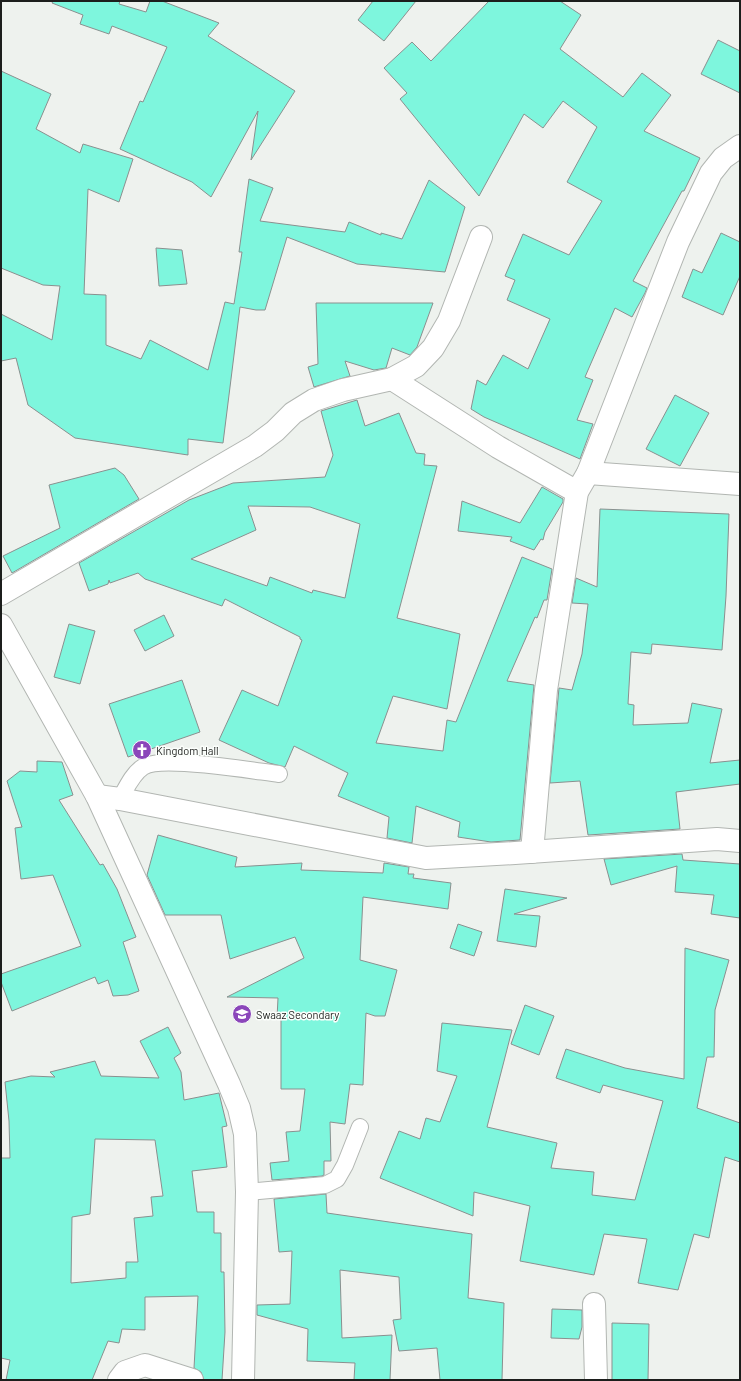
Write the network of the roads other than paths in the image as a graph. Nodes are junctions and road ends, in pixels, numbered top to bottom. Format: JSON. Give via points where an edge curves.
{"nodes":[{"id":1,"x":740,"y":146,"type":"edge"},
{"id":2,"x":481,"y":237,"type":"dead end"},
{"id":3,"x":392,"y":379,"type":"junction"},
{"id":4,"x":588,"y":473,"type":"junction"},
{"id":5,"x":740,"y":484,"type":"edge"},
{"id":6,"x":577,"y":492,"type":"junction"},
{"id":7,"x":1,"y":594,"type":"edge"},
{"id":8,"x":1,"y":625,"type":"edge"},
{"id":9,"x":279,"y":774,"type":"dead end"},
{"id":10,"x":97,"y":796,"type":"junction"},
{"id":11,"x":120,"y":799,"type":"junction"},
{"id":12,"x":740,"y":841,"type":"edge"},
{"id":13,"x":532,"y":852,"type":"junction"},
{"id":14,"x":360,"y":1127,"type":"dead end"},
{"id":15,"x":247,"y":1192,"type":"junction"},
{"id":16,"x":594,"y":1304,"type":"dead end"},
{"id":17,"x":119,"y":1380,"type":"edge"},
{"id":18,"x":192,"y":1380,"type":"edge"},
{"id":19,"x":243,"y":1380,"type":"edge"},
{"id":20,"x":596,"y":1380,"type":"edge"}],
"edges":[{"from":1,"to":4,"type":"street","via":[[723,158],[711,173],[682,235]]},
{"from":2,"to":3,"type":"street","via":[[448,322],[433,348],[416,366]]},
{"from":3,"to":6,"type":"street","via":[[498,447]]},
{"from":3,"to":7,"type":"street","via":[[343,390],[314,400],[293,413],[255,446]]},
{"from":4,"to":5,"type":"street"},
{"from":4,"to":6,"type":"street"},
{"from":6,"to":13,"type":"street","via":[[546,690]]},
{"from":8,"to":10,"type":"street"},
{"from":9,"to":11,"type":"lane","via":[[189,763],[157,762],[143,767],[134,776]]},
{"from":10,"to":11,"type":"street"},
{"from":10,"to":15,"type":"street","via":[[229,1084],[244,1134]]},
{"from":11,"to":13,"type":"street","via":[[426,858]]},
{"from":12,"to":13,"type":"street","via":[[717,839]]},
{"from":14,"to":15,"type":"lane","via":[[337,1179],[325,1185]]},
{"from":15,"to":19,"type":"street"},
{"from":16,"to":20,"type":"street"},
{"from":17,"to":18,"type":"street","via":[[125,1372],[145,1365]]}]}
